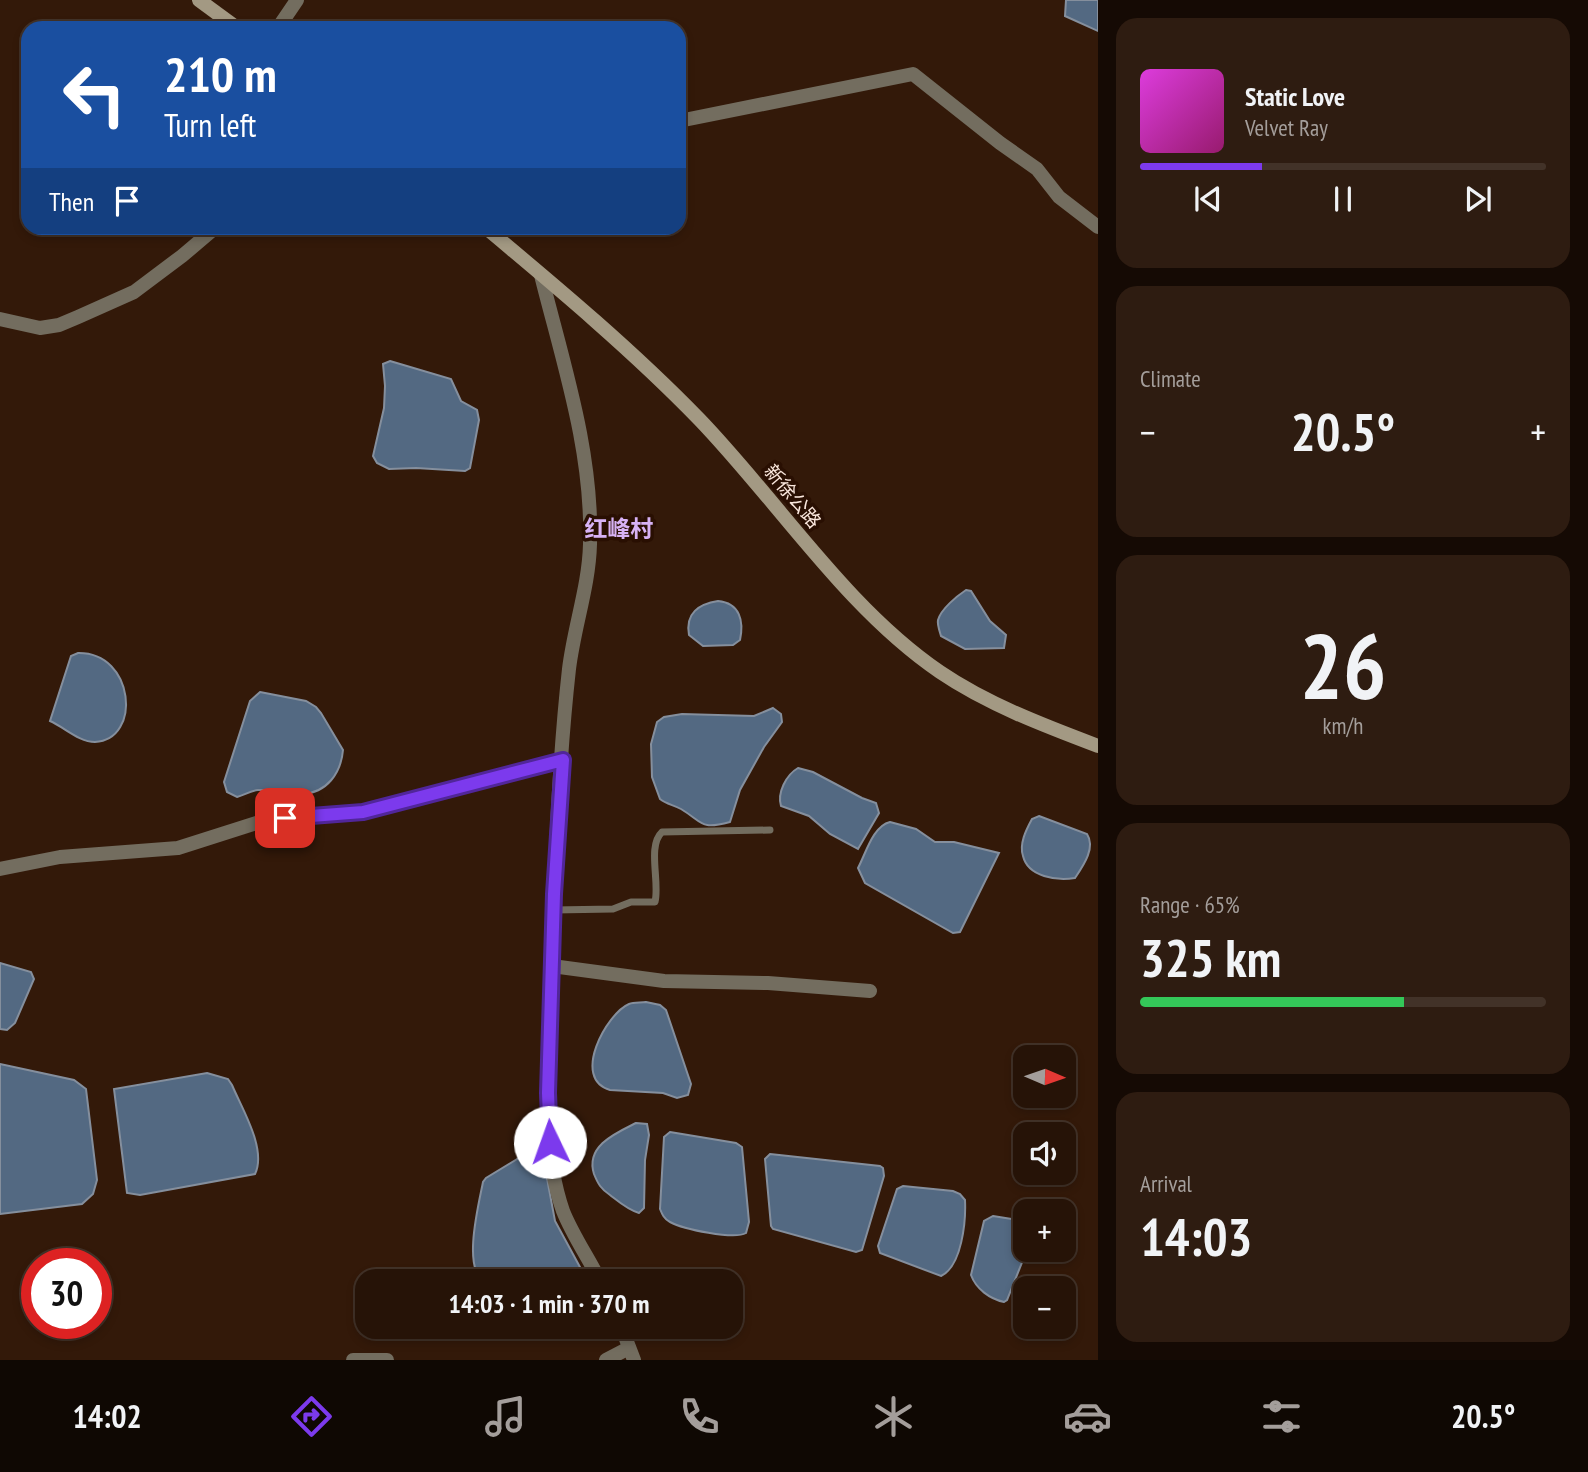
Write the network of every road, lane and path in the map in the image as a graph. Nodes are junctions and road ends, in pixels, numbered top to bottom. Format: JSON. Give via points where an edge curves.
{"nodes":[{"id":1,"x":199,"y":0,"type":"edge"},
{"id":2,"x":297,"y":0,"type":"edge"},
{"id":3,"x":228,"y":21,"type":"edge"},
{"id":4,"x":283,"y":21,"type":"edge"},
{"id":5,"x":686,"y":120,"type":"edge"},
{"id":6,"x":1098,"y":227,"type":"edge"},
{"id":7,"x":207,"y":235,"type":"edge"},
{"id":8,"x":494,"y":235,"type":"edge"},
{"id":9,"x":541,"y":275,"type":"junction"},
{"id":10,"x":0,"y":319,"type":"edge"},
{"id":11,"x":1098,"y":746,"type":"edge"},
{"id":12,"x":563,"y":760,"type":"junction"},
{"id":13,"x":770,"y":830,"type":"dead end"},
{"id":14,"x":0,"y":869,"type":"edge"},
{"id":15,"x":553,"y":910,"type":"junction"},
{"id":16,"x":552,"y":966,"type":"junction"},
{"id":17,"x":870,"y":991,"type":"dead end"},
{"id":18,"x":594,"y":1269,"type":"edge"},
{"id":19,"x":632,"y":1354,"type":"edge"},
{"id":20,"x":352,"y":1360,"type":"edge"},
{"id":21,"x":387,"y":1360,"type":"edge"},
{"id":22,"x":606,"y":1360,"type":"edge"}],
"edges":[{"from":1,"to":3,"type":"main road"},
{"from":2,"to":4,"type":"street"},
{"from":5,"to":6,"type":"street","via":[[913,74],[1037,169],[1059,197]]},
{"from":7,"to":10,"type":"street","via":[[134,292],[59,325],[40,328]]},
{"from":8,"to":9,"type":"main road","name":"新徐公路"},
{"from":9,"to":11,"type":"main road","name":"新徐公路","via":[[697,417],[863,607],[903,644],[942,673],[992,700]]},
{"from":9,"to":12,"type":"street","via":[[579,430],[590,519],[589,565],[569,668]]},
{"from":12,"to":14,"type":"street","via":[[363,812],[267,820],[178,848],[60,857]]},
{"from":12,"to":15,"type":"street"},
{"from":13,"to":15,"type":"lane","via":[[662,832],[654,844],[654,902],[631,902],[613,909]]},
{"from":15,"to":16,"type":"street"},
{"from":16,"to":17,"type":"street","via":[[664,981]]},
{"from":16,"to":18,"type":"street","via":[[548,1118],[553,1166],[564,1212]]},
{"from":19,"to":22,"type":"street"},
{"from":20,"to":21,"type":"street"}]}
